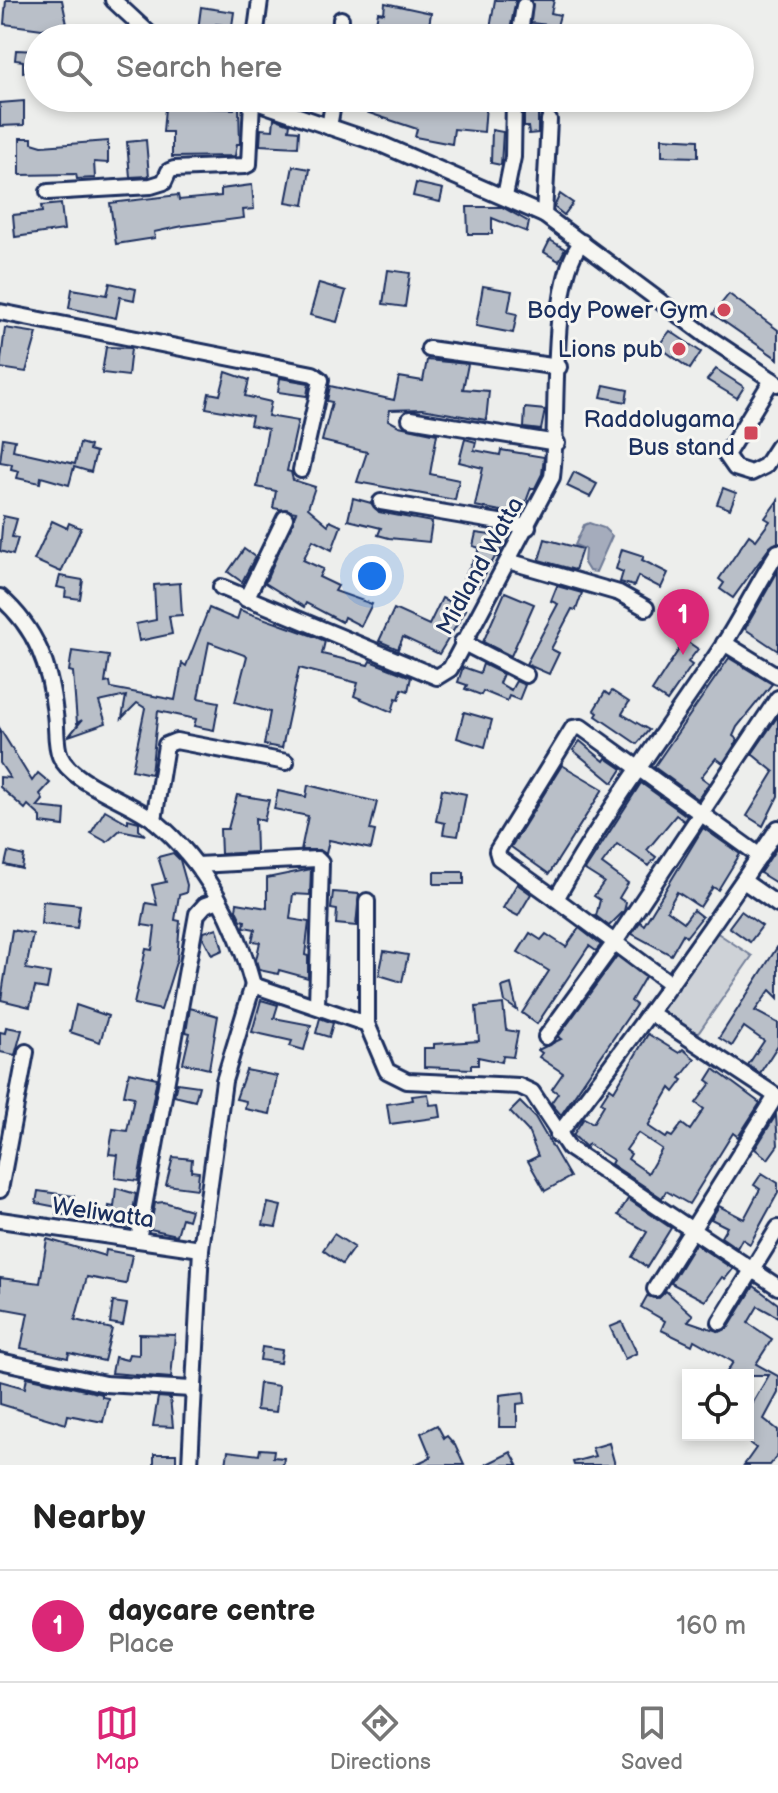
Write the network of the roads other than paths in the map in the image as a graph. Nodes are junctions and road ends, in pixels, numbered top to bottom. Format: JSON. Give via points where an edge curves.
{"nodes":[{"id":1,"x":114,"y":0,"type":"edge"},
{"id":2,"x":260,"y":0,"type":"edge"},
{"id":3,"x":524,"y":6,"type":"dead end"},
{"id":4,"x":341,"y":19,"type":"dead end"},
{"id":5,"x":139,"y":24,"type":"edge"},
{"id":6,"x":257,"y":24,"type":"edge"},
{"id":7,"x":341,"y":24,"type":"edge"},
{"id":8,"x":521,"y":24,"type":"edge"},
{"id":9,"x":249,"y":112,"type":"edge"},
{"id":10,"x":285,"y":112,"type":"edge"},
{"id":11,"x":332,"y":112,"type":"edge"},
{"id":12,"x":514,"y":112,"type":"edge"},
{"id":13,"x":549,"y":120,"type":"dead end"},
{"id":14,"x":329,"y":127,"type":"junction"},
{"id":15,"x":48,"y":192,"type":"dead end"},
{"id":16,"x":505,"y":196,"type":"junction"},
{"id":17,"x":544,"y":215,"type":"junction"},
{"id":18,"x":582,"y":242,"type":"junction"},
{"id":19,"x":0,"y":312,"type":"edge"},
{"id":20,"x":429,"y":349,"type":"dead end"},
{"id":21,"x":559,"y":367,"type":"junction"},
{"id":22,"x":775,"y":382,"type":"edge"},
{"id":23,"x":410,"y":419,"type":"dead end"},
{"id":24,"x":557,"y":443,"type":"junction"},
{"id":25,"x":778,"y":446,"type":"edge"},
{"id":26,"x":301,"y":470,"type":"dead end"},
{"id":27,"x":381,"y":502,"type":"dead end"},
{"id":28,"x":285,"y":518,"type":"dead end"},
{"id":29,"x":528,"y":527,"type":"junction"},
{"id":30,"x":778,"y":552,"type":"edge"},
{"id":31,"x":508,"y":561,"type":"junction"},
{"id":32,"x":221,"y":587,"type":"dead end"},
{"id":33,"x":0,"y":597,"type":"edge"},
{"id":34,"x":246,"y":599,"type":"junction"},
{"id":35,"x":646,"y":608,"type":"dead end"},
{"id":36,"x":462,"y":642,"type":"junction"},
{"id":37,"x":724,"y":643,"type":"junction"},
{"id":38,"x":526,"y":675,"type":"dead end"},
{"id":39,"x":778,"y":676,"type":"edge"},
{"id":40,"x":778,"y":698,"type":"edge"},
{"id":41,"x":286,"y":762,"type":"dead end"},
{"id":42,"x":640,"y":768,"type":"junction"},
{"id":43,"x":701,"y":813,"type":"junction"},
{"id":44,"x":154,"y":820,"type":"junction"},
{"id":45,"x":778,"y":828,"type":"edge"},
{"id":46,"x":760,"y":856,"type":"junction"},
{"id":47,"x":197,"y":865,"type":"junction"},
{"id":48,"x":745,"y":882,"type":"junction"},
{"id":49,"x":556,"y":899,"type":"junction"},
{"id":50,"x":219,"y":900,"type":"junction"},
{"id":51,"x":367,"y":901,"type":"dead end"},
{"id":52,"x":778,"y":905,"type":"edge"},
{"id":53,"x":615,"y":942,"type":"junction"},
{"id":54,"x":671,"y":984,"type":"junction"},
{"id":55,"x":253,"y":985,"type":"junction"},
{"id":56,"x":317,"y":1005,"type":"junction"},
{"id":57,"x":652,"y":1014,"type":"junction"},
{"id":58,"x":367,"y":1024,"type":"junction"},
{"id":59,"x":546,"y":1037,"type":"dead end"},
{"id":60,"x":26,"y":1052,"type":"dead end"},
{"id":61,"x":775,"y":1091,"type":"edge"},
{"id":62,"x":558,"y":1135,"type":"junction"},
{"id":63,"x":0,"y":1190,"type":"edge"},
{"id":64,"x":0,"y":1220,"type":"edge"},
{"id":65,"x":778,"y":1228,"type":"edge"},
{"id":66,"x":693,"y":1230,"type":"junction"},
{"id":67,"x":138,"y":1240,"type":"junction"},
{"id":68,"x":201,"y":1249,"type":"junction"},
{"id":69,"x":751,"y":1270,"type":"junction"},
{"id":70,"x":778,"y":1287,"type":"edge"},
{"id":71,"x":655,"y":1289,"type":"dead end"},
{"id":72,"x":720,"y":1322,"type":"dead end"},
{"id":73,"x":0,"y":1361,"type":"edge"},
{"id":74,"x":191,"y":1389,"type":"junction"},
{"id":75,"x":190,"y":1465,"type":"edge"}],
"edges":[{"from":1,"to":5,"type":"street"},
{"from":2,"to":6,"type":"street"},
{"from":3,"to":8,"type":"street"},
{"from":4,"to":7,"type":"street"},
{"from":9,"to":15,"type":"street","via":[[253,132],[245,166],[174,169],[164,182],[151,186]]},
{"from":10,"to":14,"type":"street"},
{"from":11,"to":14,"type":"street"},
{"from":12,"to":16,"type":"street"},
{"from":13,"to":17,"type":"street"},
{"from":14,"to":16,"type":"street"},
{"from":16,"to":17,"type":"street"},
{"from":17,"to":18,"type":"street"},
{"from":18,"to":21,"type":"street","name":"Midland Watta","via":[[571,254],[560,309]]},
{"from":18,"to":22,"type":"street"},
{"from":19,"to":26,"type":"street","via":[[313,374],[321,380]]},
{"from":20,"to":21,"type":"street"},
{"from":21,"to":24,"type":"street","name":"Midland Watta"},
{"from":22,"to":25,"type":"street","via":[[726,455],[735,468],[751,473],[765,466]]},
{"from":23,"to":24,"type":"street"},
{"from":24,"to":29,"type":"street","name":"Midland Watta","via":[[552,477]]},
{"from":27,"to":29,"type":"street"},
{"from":28,"to":34,"type":"street"},
{"from":29,"to":31,"type":"street","name":"Midland Watta"},
{"from":30,"to":37,"type":"street"},
{"from":31,"to":35,"type":"street","via":[[619,593]]},
{"from":31,"to":36,"type":"street","name":"Midland Watta"},
{"from":32,"to":34,"type":"street","name":"Midland Watta"},
{"from":33,"to":44,"type":"street","via":[[39,645],[51,674],[60,756],[70,770]]},
{"from":34,"to":36,"type":"street","name":"Midland Watta","via":[[437,677],[450,669]]},
{"from":36,"to":38,"type":"street"},
{"from":37,"to":39,"type":"street"},
{"from":37,"to":42,"type":"street"},
{"from":40,"to":43,"type":"street"},
{"from":41,"to":44,"type":"street","via":[[176,741],[166,745]]},
{"from":42,"to":43,"type":"street"},
{"from":42,"to":49,"type":"street"},
{"from":42,"to":49,"type":"street","via":[[581,727],[573,728],[548,766],[497,851],[499,858]]},
{"from":43,"to":46,"type":"street"},
{"from":43,"to":53,"type":"street"},
{"from":44,"to":47,"type":"street"},
{"from":45,"to":46,"type":"street"},
{"from":46,"to":48,"type":"street"},
{"from":47,"to":50,"type":"street"},
{"from":47,"to":56,"type":"street","via":[[317,859],[321,863]]},
{"from":48,"to":52,"type":"street"},
{"from":48,"to":54,"type":"street"},
{"from":49,"to":53,"type":"street"},
{"from":50,"to":55,"type":"street","via":[[244,950]]},
{"from":50,"to":67,"type":"street","via":[[197,914]]},
{"from":51,"to":58,"type":"street"},
{"from":53,"to":54,"type":"street"},
{"from":53,"to":59,"type":"street"},
{"from":54,"to":57,"type":"street"},
{"from":55,"to":56,"type":"street"},
{"from":55,"to":68,"type":"street","via":[[224,1081]]},
{"from":56,"to":58,"type":"street"},
{"from":57,"to":61,"type":"street"},
{"from":57,"to":62,"type":"street"},
{"from":58,"to":62,"type":"street","via":[[387,1071],[407,1081],[519,1086],[532,1092]]},
{"from":60,"to":63,"type":"street"},
{"from":61,"to":66,"type":"street"},
{"from":62,"to":66,"type":"street","via":[[569,1148]]},
{"from":64,"to":67,"type":"street","name":"Weliwatta"},
{"from":65,"to":69,"type":"street"},
{"from":66,"to":69,"type":"street"},
{"from":66,"to":71,"type":"street"},
{"from":67,"to":68,"type":"street","name":"Weliwatta"},
{"from":68,"to":74,"type":"street"},
{"from":69,"to":70,"type":"street"},
{"from":69,"to":72,"type":"street"},
{"from":73,"to":74,"type":"street","via":[[105,1384]]},
{"from":74,"to":75,"type":"street"}]}
